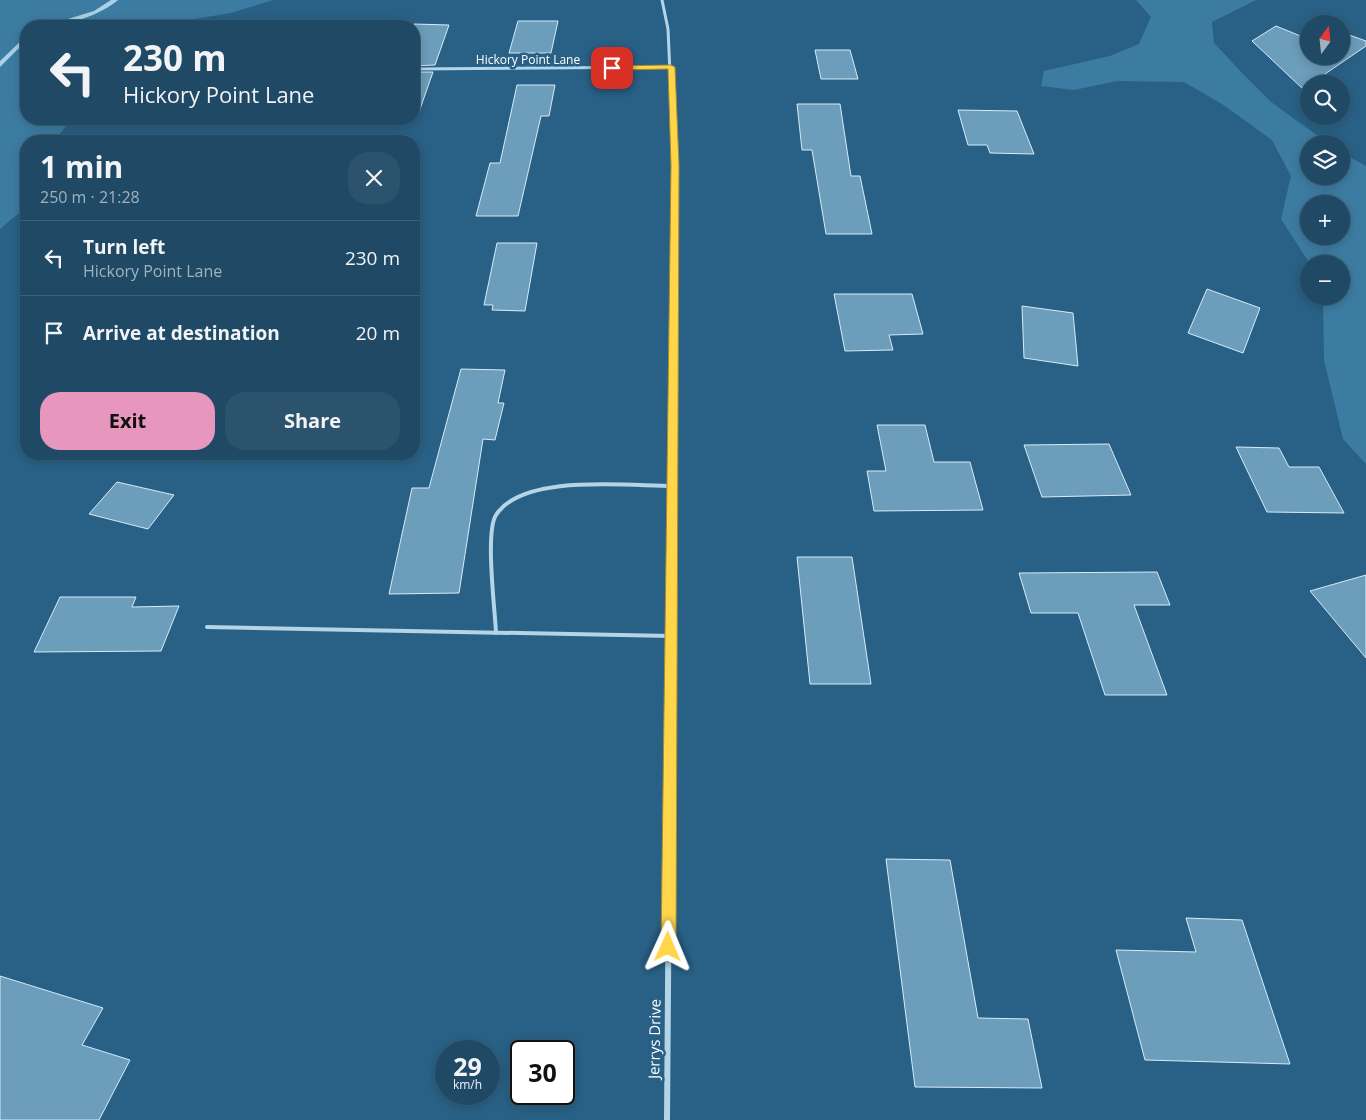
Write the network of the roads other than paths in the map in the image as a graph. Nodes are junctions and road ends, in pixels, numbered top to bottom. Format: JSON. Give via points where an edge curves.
{"nodes":[{"id":1,"x":662,"y":0,"type":"edge"},
{"id":2,"x":671,"y":67,"type":"junction"},
{"id":3,"x":420,"y":69,"type":"edge"},
{"id":4,"x":672,"y":486,"type":"junction"},
{"id":5,"x":206,"y":627,"type":"dead end"},
{"id":6,"x":496,"y":633,"type":"junction"},
{"id":7,"x":671,"y":636,"type":"junction"},
{"id":8,"x":667,"y":1120,"type":"edge"}],
"edges":[{"from":1,"to":2,"type":"street","name":"Jerrys Drive"},
{"from":2,"to":3,"type":"street","name":"Hickory Point Lane"},
{"from":2,"to":4,"type":"street","name":"Jerrys Drive","via":[[675,165]]},
{"from":4,"to":6,"type":"lane","via":[[559,485],[520,494],[496,516],[491,540]]},
{"from":4,"to":7,"type":"street","name":"Jerrys Drive"},
{"from":5,"to":6,"type":"lane"},
{"from":6,"to":7,"type":"lane"},
{"from":7,"to":8,"type":"street","name":"Jerrys Drive"}]}
